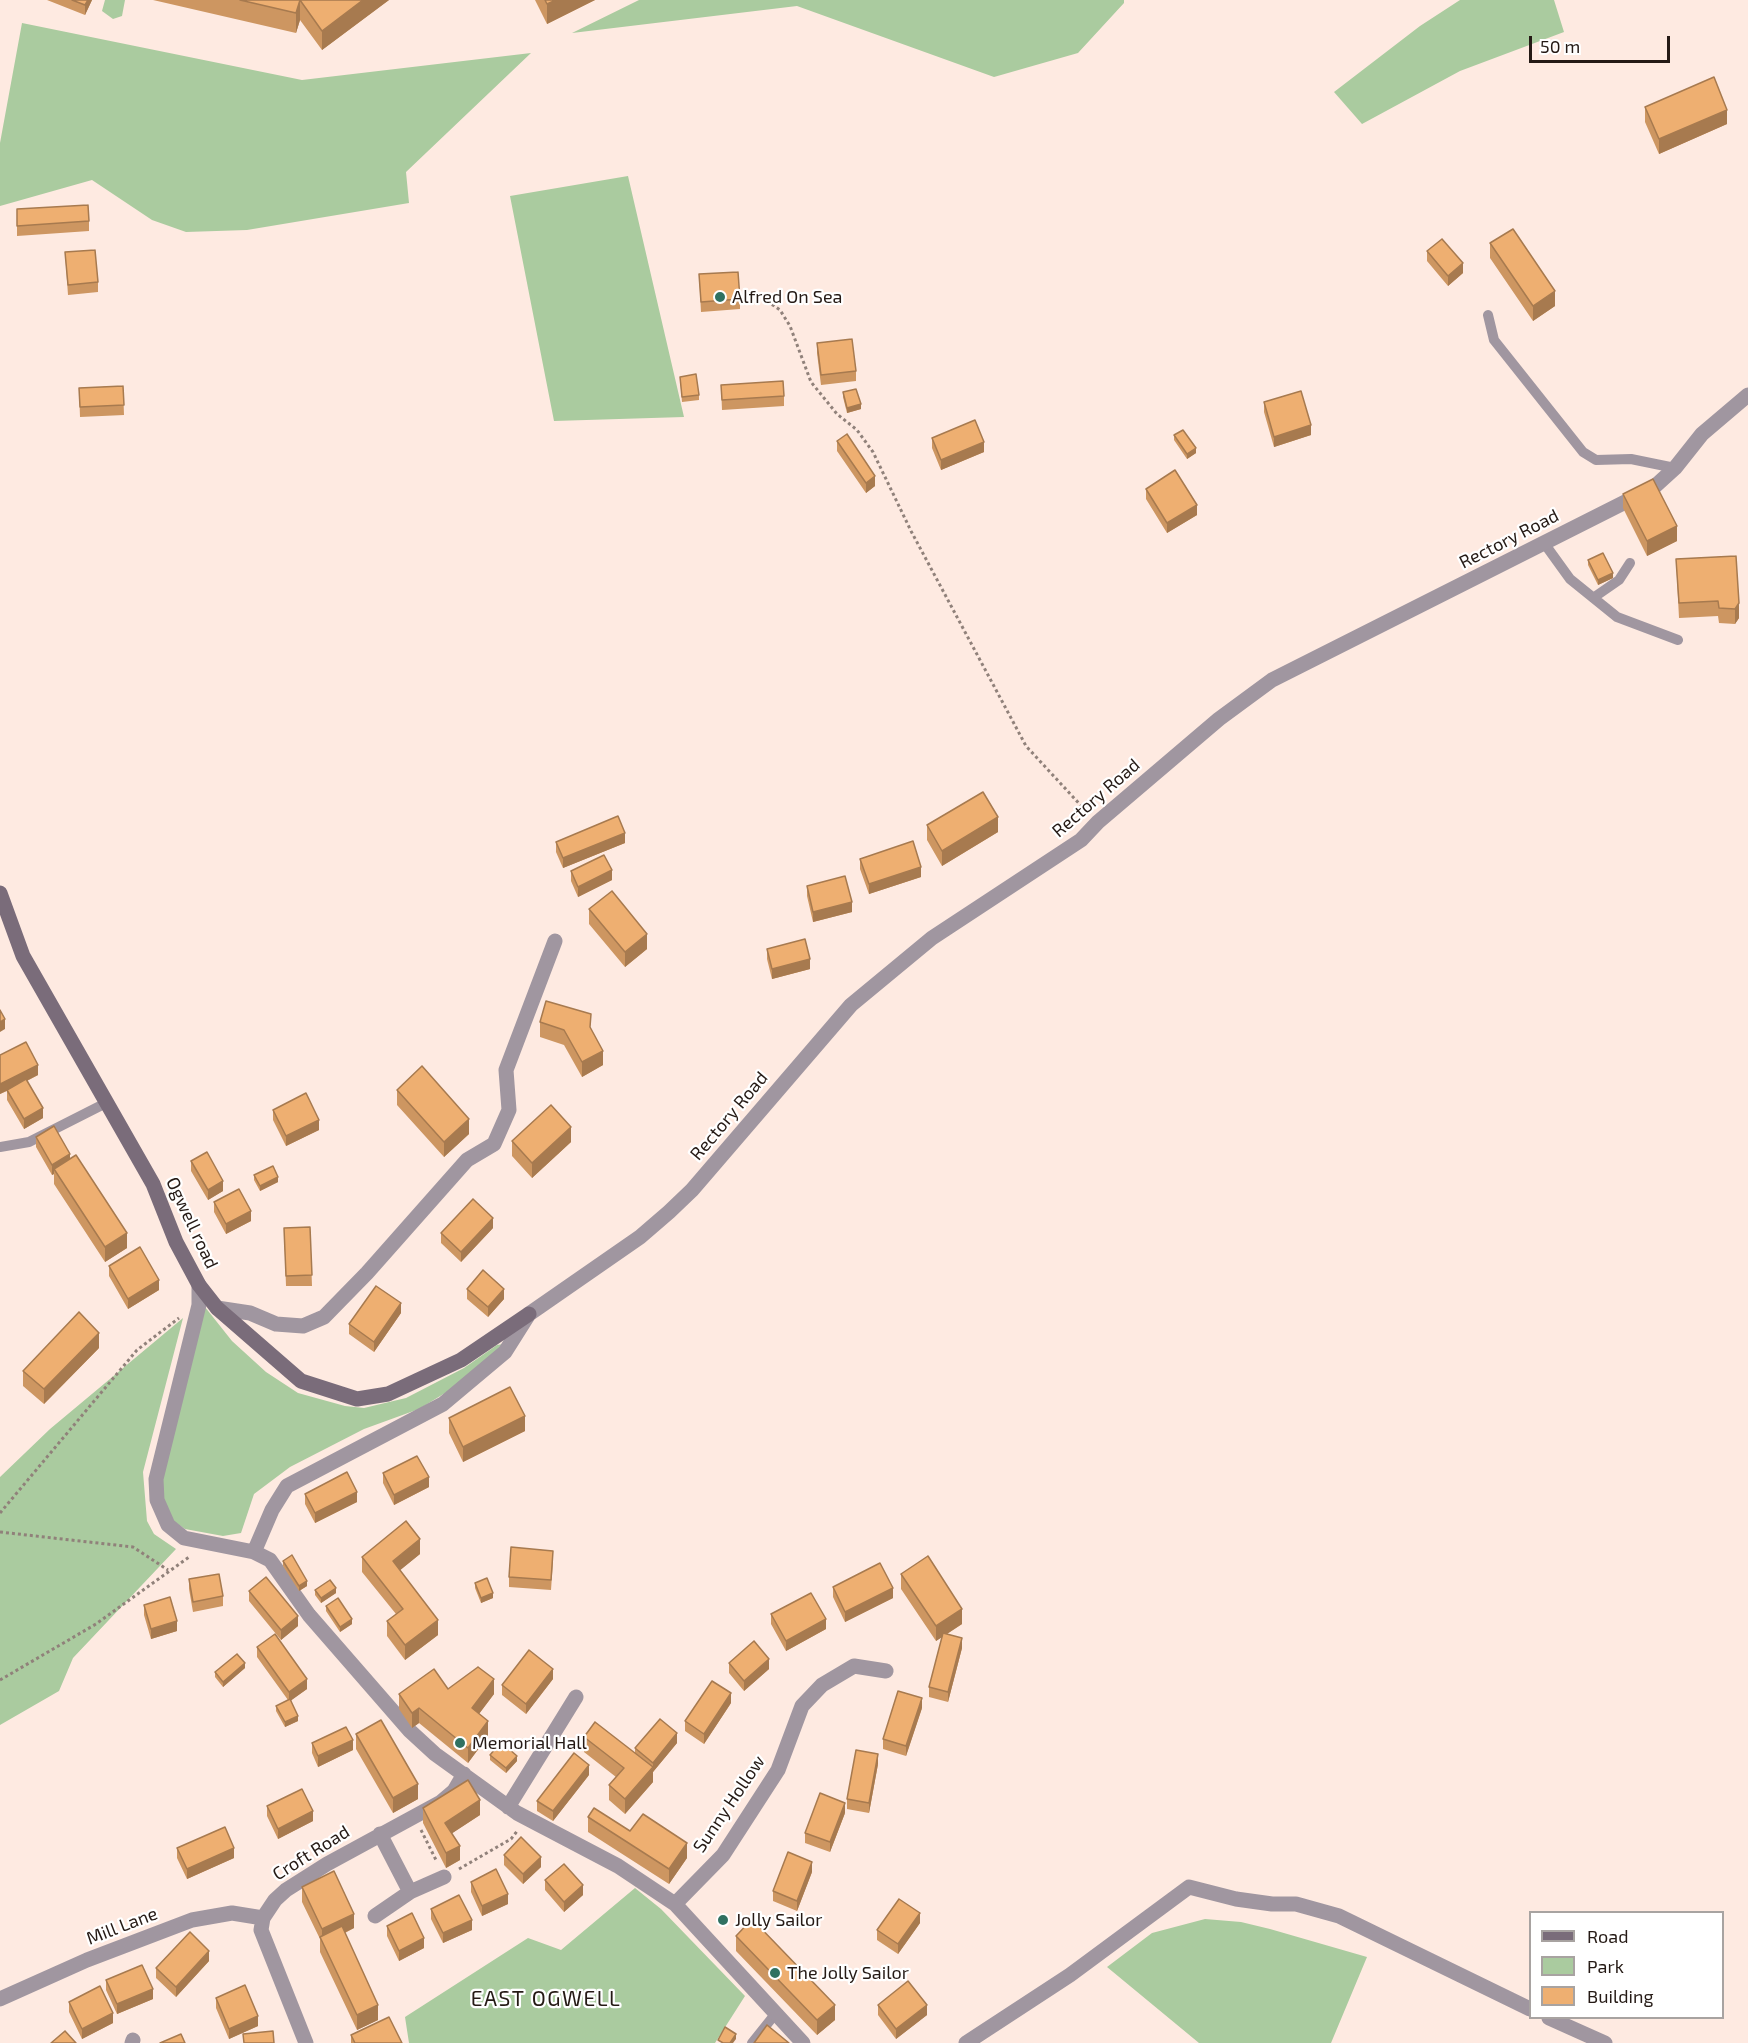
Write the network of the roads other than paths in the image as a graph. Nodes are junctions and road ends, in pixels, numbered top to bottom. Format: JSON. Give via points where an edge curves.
{"nodes":[{"id":1,"x":1488,"y":315,"type":"dead end"},
{"id":2,"x":1748,"y":395,"type":"edge"},
{"id":3,"x":1675,"y":468,"type":"junction"},
{"id":4,"x":1544,"y":543,"type":"junction"},
{"id":5,"x":1630,"y":564,"type":"dead end"},
{"id":6,"x":1593,"y":598,"type":"junction"},
{"id":7,"x":1678,"y":640,"type":"dead end"},
{"id":8,"x":0,"y":893,"type":"edge"},
{"id":9,"x":555,"y":941,"type":"dead end"},
{"id":10,"x":106,"y":1103,"type":"junction"},
{"id":11,"x":0,"y":1147,"type":"edge"},
{"id":12,"x":199,"y":1285,"type":"junction"},
{"id":13,"x":217,"y":1308,"type":"junction"},
{"id":14,"x":529,"y":1314,"type":"junction"},
{"id":15,"x":254,"y":1552,"type":"junction"},
{"id":16,"x":886,"y":1671,"type":"dead end"},
{"id":17,"x":576,"y":1697,"type":"dead end"},
{"id":18,"x":464,"y":1774,"type":"junction"},
{"id":19,"x":508,"y":1807,"type":"junction"},
{"id":20,"x":380,"y":1834,"type":"junction"},
{"id":21,"x":444,"y":1877,"type":"road end"},
{"id":22,"x":410,"y":1892,"type":"junction"},
{"id":23,"x":675,"y":1904,"type":"junction"},
{"id":24,"x":375,"y":1916,"type":"dead end"},
{"id":25,"x":263,"y":1918,"type":"junction"},
{"id":26,"x":0,"y":1999,"type":"edge"},
{"id":27,"x":1529,"y":2009,"type":"edge"},
{"id":28,"x":776,"y":2013,"type":"junction"},
{"id":29,"x":1551,"y":2019,"type":"edge"},
{"id":30,"x":306,"y":2043,"type":"edge"},
{"id":31,"x":752,"y":2043,"type":"edge"},
{"id":32,"x":803,"y":2043,"type":"edge"},
{"id":33,"x":966,"y":2043,"type":"edge"},
{"id":34,"x":1605,"y":2043,"type":"edge"}],
"edges":[{"from":1,"to":3,"type":"lane","via":[[1494,340],[1583,452],[1596,460],[1632,459]]},
{"from":2,"to":3,"type":"street","name":"Rectory Road","via":[[1702,434]]},
{"from":3,"to":4,"type":"street","name":"Rectory Road","via":[[1653,488]]},
{"from":4,"to":6,"type":"lane","via":[[1570,579]]},
{"from":4,"to":14,"type":"street","name":"Rectory Road","via":[[1272,680],[1219,719],[1081,840],[980,904],[851,1005],[692,1190],[640,1237]]},
{"from":5,"to":6,"type":"lane","via":[[1619,579]]},
{"from":6,"to":7,"type":"lane","via":[[1617,617]]},
{"from":8,"to":10,"type":"street","name":"Ogwell road","via":[[23,956]]},
{"from":9,"to":13,"type":"street","via":[[506,1070],[508,1110],[494,1144],[467,1160],[324,1317],[303,1326],[276,1324],[250,1313]]},
{"from":10,"to":11,"type":"lane","via":[[29,1142]]},
{"from":10,"to":12,"type":"street","name":"Ogwell road","via":[[153,1184],[176,1242]]},
{"from":12,"to":13,"type":"street","name":"Ogwell road"},
{"from":12,"to":15,"type":"street","via":[[199,1305],[156,1479],[157,1500],[168,1525],[184,1538]]},
{"from":13,"to":14,"type":"street","name":"Ogwell road","via":[[301,1381],[357,1399],[388,1394],[415,1383],[461,1360]]},
{"from":14,"to":15,"type":"street","via":[[505,1352],[443,1404],[287,1486]]},
{"from":15,"to":18,"type":"street","via":[[270,1560],[309,1615],[410,1731]]},
{"from":16,"to":23,"type":"street","name":"Sunny Hollow","via":[[854,1666],[822,1684],[802,1706],[772,1779],[723,1856]]},
{"from":17,"to":19,"type":"street"},
{"from":18,"to":19,"type":"street"},
{"from":18,"to":20,"type":"street","name":"Croft Road","via":[[454,1791],[441,1802]]},
{"from":19,"to":23,"type":"street","via":[[618,1866]]},
{"from":20,"to":22,"type":"street"},
{"from":20,"to":25,"type":"street","name":"Croft Road","via":[[286,1890]]},
{"from":21,"to":22,"type":"street"},
{"from":22,"to":24,"type":"street"},
{"from":23,"to":28,"type":"street"},
{"from":25,"to":26,"type":"street","name":"Mill Lane","via":[[232,1913],[192,1920]]},
{"from":25,"to":30,"type":"street","via":[[261,1930]]},
{"from":27,"to":33,"type":"street","via":[[1339,1916],[1296,1904],[1236,1899],[1189,1887],[1070,1975]]},
{"from":28,"to":31,"type":"lane"},
{"from":28,"to":32,"type":"street"},
{"from":29,"to":34,"type":"street"}]}
